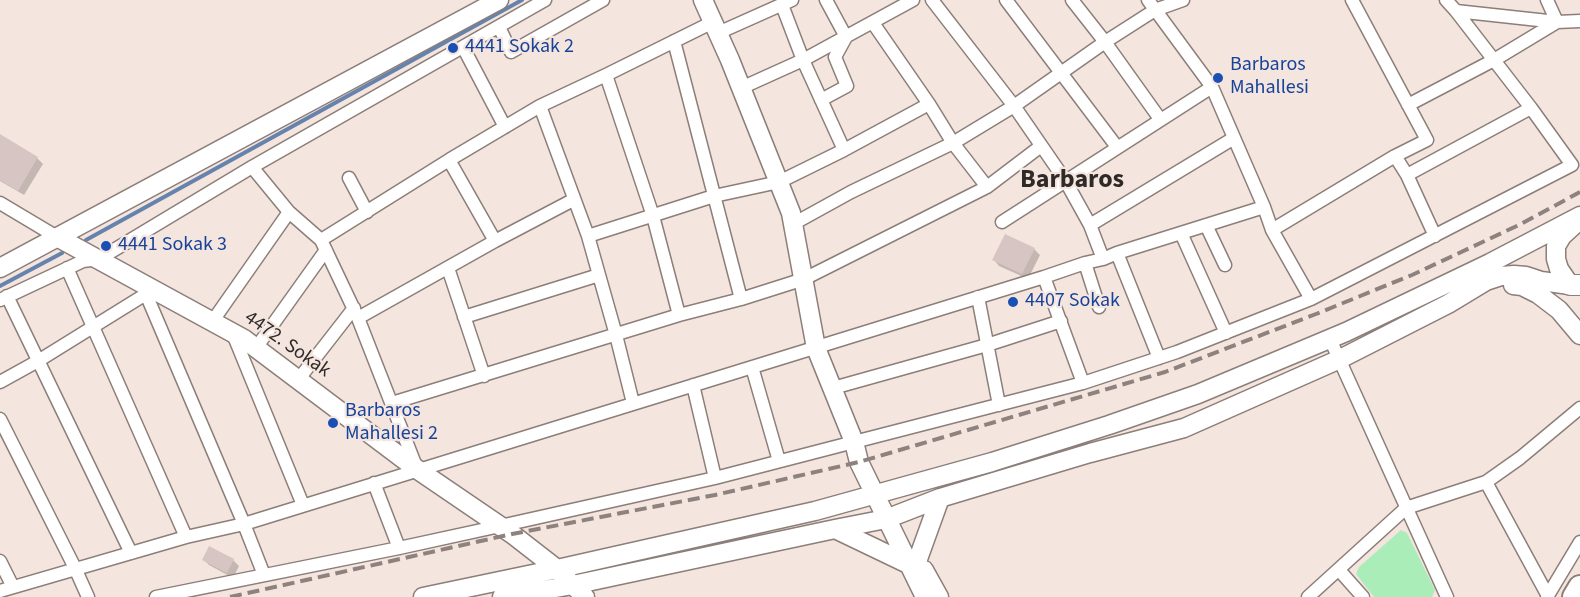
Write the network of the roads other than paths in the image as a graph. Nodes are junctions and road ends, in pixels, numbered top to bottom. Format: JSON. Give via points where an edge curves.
{"nodes":[{"id":1,"x":499,"y":0,"type":"edge"},
{"id":2,"x":544,"y":0,"type":"edge"},
{"id":3,"x":603,"y":0,"type":"edge"},
{"id":4,"x":703,"y":0,"type":"edge"},
{"id":5,"x":826,"y":0,"type":"edge"},
{"id":6,"x":913,"y":0,"type":"edge"},
{"id":7,"x":932,"y":0,"type":"edge"},
{"id":8,"x":1006,"y":0,"type":"edge"},
{"id":9,"x":1072,"y":0,"type":"edge"},
{"id":10,"x":1183,"y":0,"type":"edge"},
{"id":11,"x":1352,"y":0,"type":"edge"},
{"id":12,"x":1446,"y":0,"type":"edge"},
{"id":13,"x":1547,"y":0,"type":"edge"},
{"id":14,"x":787,"y":2,"type":"edge"},
{"id":15,"x":894,"y":4,"type":"edge"},
{"id":16,"x":1152,"y":5,"type":"edge"},
{"id":17,"x":1456,"y":10,"type":"junction"},
{"id":18,"x":1580,"y":21,"type":"edge"},
{"id":19,"x":1557,"y":22,"type":"junction"},
{"id":20,"x":873,"y":23,"type":"junction"},
{"id":21,"x":499,"y":27,"type":"junction"},
{"id":22,"x":715,"y":28,"type":"junction"},
{"id":23,"x":846,"y":37,"type":"junction"},
{"id":24,"x":674,"y":41,"type":"junction"},
{"id":25,"x":1105,"y":42,"type":"junction"},
{"id":26,"x":463,"y":47,"type":"junction"},
{"id":27,"x":803,"y":60,"type":"junction"},
{"id":28,"x":1494,"y":60,"type":"junction"},
{"id":29,"x":1060,"y":73,"type":"junction"},
{"id":30,"x":606,"y":75,"type":"junction"},
{"id":31,"x":1212,"y":87,"type":"junction"},
{"id":32,"x":741,"y":88,"type":"junction"},
{"id":33,"x":821,"y":100,"type":"junction"},
{"id":34,"x":929,"y":104,"type":"junction"},
{"id":35,"x":1408,"y":105,"type":"junction"},
{"id":36,"x":540,"y":106,"type":"junction"},
{"id":37,"x":1014,"y":106,"type":"junction"},
{"id":38,"x":1531,"y":108,"type":"junction"},
{"id":39,"x":1160,"y":119,"type":"junction"},
{"id":40,"x":505,"y":127,"type":"junction"},
{"id":41,"x":1234,"y":138,"type":"junction"},
{"id":42,"x":953,"y":143,"type":"junction"},
{"id":43,"x":1041,"y":146,"type":"junction"},
{"id":44,"x":1117,"y":147,"type":"junction"},
{"id":45,"x":844,"y":150,"type":"junction"},
{"id":46,"x":1395,"y":156,"type":"junction"},
{"id":47,"x":449,"y":160,"type":"junction"},
{"id":48,"x":252,"y":167,"type":"junction"},
{"id":49,"x":1407,"y":175,"type":"junction"},
{"id":50,"x":349,"y":178,"type":"dead end"},
{"id":51,"x":1065,"y":180,"type":"junction"},
{"id":52,"x":779,"y":182,"type":"junction"},
{"id":53,"x":987,"y":187,"type":"junction"},
{"id":54,"x":714,"y":196,"type":"junction"},
{"id":55,"x":573,"y":200,"type":"junction"},
{"id":56,"x":0,"y":203,"type":"edge"},
{"id":57,"x":1264,"y":207,"type":"junction"},
{"id":58,"x":289,"y":212,"type":"junction"},
{"id":59,"x":367,"y":212,"type":"junction"},
{"id":60,"x":653,"y":216,"type":"junction"},
{"id":61,"x":1580,"y":218,"type":"edge"},
{"id":62,"x":1002,"y":222,"type":"dead end"},
{"id":63,"x":794,"y":224,"type":"junction"},
{"id":64,"x":1090,"y":225,"type":"junction"},
{"id":65,"x":1206,"y":225,"type":"junction"},
{"id":66,"x":1272,"y":230,"type":"junction"},
{"id":67,"x":1181,"y":233,"type":"junction"},
{"id":68,"x":588,"y":236,"type":"junction"},
{"id":69,"x":1435,"y":236,"type":"junction"},
{"id":70,"x":57,"y":237,"type":"junction"},
{"id":71,"x":495,"y":241,"type":"junction"},
{"id":72,"x":323,"y":245,"type":"junction"},
{"id":73,"x":1117,"y":253,"type":"junction"},
{"id":74,"x":1103,"y":259,"type":"junction"},
{"id":75,"x":99,"y":260,"type":"junction"},
{"id":76,"x":1085,"y":263,"type":"junction"},
{"id":77,"x":1225,"y":265,"type":"dead end"},
{"id":78,"x":0,"y":268,"type":"edge"},
{"id":79,"x":67,"y":268,"type":"junction"},
{"id":80,"x":448,"y":268,"type":"junction"},
{"id":81,"x":599,"y":275,"type":"junction"},
{"id":82,"x":1044,"y":277,"type":"junction"},
{"id":83,"x":804,"y":279,"type":"junction"},
{"id":84,"x":1575,"y":285,"type":"edge"},
{"id":85,"x":145,"y":289,"type":"junction"},
{"id":86,"x":978,"y":297,"type":"junction"},
{"id":87,"x":3,"y":298,"type":"edge"},
{"id":88,"x":741,"y":299,"type":"junction"},
{"id":89,"x":1311,"y":299,"type":"junction"},
{"id":90,"x":1448,"y":304,"type":"junction"},
{"id":91,"x":1099,"y":307,"type":"dead end"},
{"id":92,"x":356,"y":313,"type":"junction"},
{"id":93,"x":679,"y":315,"type":"junction"},
{"id":94,"x":464,"y":317,"type":"junction"},
{"id":95,"x":1061,"y":321,"type":"junction"},
{"id":96,"x":212,"y":322,"type":"junction"},
{"id":97,"x":92,"y":326,"type":"junction"},
{"id":98,"x":1226,"y":333,"type":"junction"},
{"id":99,"x":233,"y":334,"type":"junction"},
{"id":100,"x":616,"y":335,"type":"junction"},
{"id":101,"x":1580,"y":335,"type":"edge"},
{"id":102,"x":1330,"y":339,"type":"junction"},
{"id":103,"x":987,"y":345,"type":"junction"},
{"id":104,"x":256,"y":348,"type":"junction"},
{"id":105,"x":816,"y":348,"type":"junction"},
{"id":106,"x":1159,"y":358,"type":"junction"},
{"id":107,"x":1340,"y":359,"type":"junction"},
{"id":108,"x":38,"y":361,"type":"junction"},
{"id":109,"x":752,"y":367,"type":"junction"},
{"id":110,"x":484,"y":376,"type":"junction"},
{"id":111,"x":298,"y":380,"type":"junction"},
{"id":112,"x":0,"y":382,"type":"edge"},
{"id":113,"x":1083,"y":383,"type":"junction"},
{"id":114,"x":693,"y":385,"type":"junction"},
{"id":115,"x":833,"y":388,"type":"junction"},
{"id":116,"x":392,"y":403,"type":"junction"},
{"id":117,"x":633,"y":403,"type":"junction"},
{"id":118,"x":999,"y":405,"type":"junction"},
{"id":119,"x":1580,"y":408,"type":"edge"},
{"id":120,"x":1,"y":422,"type":"edge"},
{"id":121,"x":854,"y":442,"type":"junction"},
{"id":122,"x":779,"y":461,"type":"junction"},
{"id":123,"x":418,"y":470,"type":"junction"},
{"id":124,"x":715,"y":478,"type":"junction"},
{"id":125,"x":1486,"y":482,"type":"junction"},
{"id":126,"x":374,"y":483,"type":"junction"},
{"id":127,"x":879,"y":493,"type":"junction"},
{"id":128,"x":940,"y":498,"type":"junction"},
{"id":129,"x":303,"y":505,"type":"junction"},
{"id":130,"x":1406,"y":508,"type":"junction"},
{"id":131,"x":891,"y":518,"type":"junction"},
{"id":132,"x":244,"y":524,"type":"junction"},
{"id":133,"x":500,"y":526,"type":"junction"},
{"id":134,"x":835,"y":529,"type":"junction"},
{"id":135,"x":186,"y":537,"type":"junction"},
{"id":136,"x":1580,"y":542,"type":"edge"},
{"id":137,"x":399,"y":548,"type":"junction"},
{"id":138,"x":131,"y":553,"type":"junction"},
{"id":139,"x":0,"y":561,"type":"edge"},
{"id":140,"x":913,"y":561,"type":"junction"},
{"id":141,"x":75,"y":568,"type":"junction"},
{"id":142,"x":557,"y":569,"type":"junction"},
{"id":143,"x":1339,"y":570,"type":"junction"},
{"id":144,"x":264,"y":575,"type":"junction"},
{"id":145,"x":13,"y":587,"type":"junction"},
{"id":146,"x":1580,"y":587,"type":"edge"},
{"id":147,"x":0,"y":591,"type":"edge"},
{"id":148,"x":579,"y":591,"type":"edge"},
{"id":149,"x":1547,"y":596,"type":"edge"},
{"id":150,"x":88,"y":597,"type":"edge"},
{"id":151,"x":156,"y":597,"type":"edge"},
{"id":152,"x":430,"y":597,"type":"edge"},
{"id":153,"x":502,"y":597,"type":"edge"},
{"id":154,"x":925,"y":597,"type":"edge"},
{"id":155,"x":939,"y":597,"type":"edge"},
{"id":156,"x":1308,"y":597,"type":"edge"},
{"id":157,"x":1363,"y":597,"type":"edge"},
{"id":158,"x":1446,"y":597,"type":"edge"},
{"id":159,"x":1574,"y":597,"type":"edge"}],
"edges":[{"from":1,"to":70,"type":"street"},
{"from":2,"to":21,"type":"street"},
{"from":3,"to":21,"type":"street","via":[[511,52]]},
{"from":4,"to":22,"type":"street"},
{"from":5,"to":23,"type":"street"},
{"from":6,"to":15,"type":"street"},
{"from":7,"to":37,"type":"street"},
{"from":8,"to":29,"type":"street"},
{"from":9,"to":25,"type":"street"},
{"from":10,"to":16,"type":"street"},
{"from":11,"to":35,"type":"street"},
{"from":12,"to":17,"type":"street"},
{"from":13,"to":19,"type":"street"},
{"from":14,"to":22,"type":"street"},
{"from":14,"to":27,"type":"street"},
{"from":15,"to":20,"type":"street"},
{"from":16,"to":25,"type":"street"},
{"from":16,"to":31,"type":"street"},
{"from":17,"to":19,"type":"street"},
{"from":17,"to":28,"type":"street"},
{"from":18,"to":19,"type":"street"},
{"from":19,"to":28,"type":"street"},
{"from":20,"to":23,"type":"street"},
{"from":20,"to":34,"type":"street"},
{"from":21,"to":26,"type":"street"},
{"from":22,"to":24,"type":"street"},
{"from":22,"to":32,"type":"street"},
{"from":23,"to":27,"type":"street"},
{"from":23,"to":33,"type":"street","via":[[835,57],[847,86]]},
{"from":24,"to":30,"type":"street"},
{"from":24,"to":54,"type":"street"},
{"from":25,"to":29,"type":"street"},
{"from":25,"to":39,"type":"street"},
{"from":26,"to":40,"type":"street"},
{"from":26,"to":48,"type":"street"},
{"from":27,"to":32,"type":"street"},
{"from":27,"to":33,"type":"street"},
{"from":28,"to":35,"type":"street"},
{"from":28,"to":38,"type":"street"},
{"from":29,"to":37,"type":"street"},
{"from":29,"to":44,"type":"street"},
{"from":30,"to":36,"type":"street"},
{"from":30,"to":60,"type":"street"},
{"from":31,"to":39,"type":"street"},
{"from":31,"to":41,"type":"street"},
{"from":32,"to":52,"type":"street"},
{"from":33,"to":45,"type":"street"},
{"from":34,"to":42,"type":"street"},
{"from":34,"to":45,"type":"street"},
{"from":35,"to":46,"type":"street","via":[[1426,140]]},
{"from":36,"to":40,"type":"street"},
{"from":36,"to":55,"type":"street"},
{"from":37,"to":42,"type":"street"},
{"from":37,"to":43,"type":"street"},
{"from":38,"to":49,"type":"street"},
{"from":38,"to":69,"type":"street","via":[[1572,165]]},
{"from":39,"to":44,"type":"street"},
{"from":40,"to":47,"type":"street"},
{"from":41,"to":57,"type":"street"},
{"from":41,"to":64,"type":"street"},
{"from":42,"to":53,"type":"street"},
{"from":42,"to":63,"type":"street"},
{"from":43,"to":51,"type":"street"},
{"from":43,"to":53,"type":"street"},
{"from":44,"to":51,"type":"street"},
{"from":45,"to":52,"type":"street"},
{"from":46,"to":49,"type":"street"},
{"from":46,"to":66,"type":"street"},
{"from":47,"to":59,"type":"street"},
{"from":47,"to":71,"type":"street"},
{"from":48,"to":58,"type":"street"},
{"from":48,"to":75,"type":"street"},
{"from":49,"to":69,"type":"street"},
{"from":50,"to":59,"type":"street"},
{"from":51,"to":62,"type":"street"},
{"from":51,"to":64,"type":"street"},
{"from":52,"to":54,"type":"street"},
{"from":52,"to":63,"type":"street"},
{"from":53,"to":83,"type":"street"},
{"from":54,"to":60,"type":"street"},
{"from":54,"to":88,"type":"street"},
{"from":55,"to":68,"type":"street"},
{"from":55,"to":71,"type":"street"},
{"from":56,"to":70,"type":"street","name":"4472. Sokak"},
{"from":57,"to":65,"type":"street"},
{"from":57,"to":66,"type":"street"},
{"from":58,"to":72,"type":"street"},
{"from":58,"to":96,"type":"street"},
{"from":59,"to":72,"type":"street"},
{"from":60,"to":68,"type":"street"},
{"from":60,"to":93,"type":"street"},
{"from":61,"to":84,"type":"street","via":[[1556,246],[1559,269]]},
{"from":61,"to":102,"type":"street"},
{"from":63,"to":83,"type":"street"},
{"from":64,"to":74,"type":"street"},
{"from":65,"to":67,"type":"street"},
{"from":65,"to":77,"type":"street"},
{"from":66,"to":89,"type":"street"},
{"from":67,"to":73,"type":"street"},
{"from":67,"to":98,"type":"street"},
{"from":68,"to":81,"type":"street"},
{"from":69,"to":89,"type":"street"},
{"from":70,"to":75,"type":"street","name":"4472. Sokak"},
{"from":70,"to":78,"type":"street"},
{"from":71,"to":80,"type":"street"},
{"from":72,"to":92,"type":"street"},
{"from":72,"to":104,"type":"street"},
{"from":73,"to":74,"type":"street"},
{"from":73,"to":106,"type":"street"},
{"from":74,"to":76,"type":"street"},
{"from":75,"to":79,"type":"street"},
{"from":75,"to":85,"type":"street","name":"4472. Sokak"},
{"from":76,"to":82,"type":"street"},
{"from":76,"to":91,"type":"street"},
{"from":79,"to":87,"type":"street"},
{"from":79,"to":97,"type":"street"},
{"from":80,"to":92,"type":"street"},
{"from":80,"to":94,"type":"street"},
{"from":81,"to":94,"type":"street"},
{"from":81,"to":100,"type":"street"},
{"from":82,"to":86,"type":"street"},
{"from":82,"to":95,"type":"street"},
{"from":83,"to":88,"type":"street"},
{"from":83,"to":105,"type":"street"},
{"from":84,"to":90,"type":"street","via":[[1526,276],[1501,276]]},
{"from":85,"to":96,"type":"street","name":"4472. Sokak"},
{"from":85,"to":97,"type":"street"},
{"from":85,"to":132,"type":"street"},
{"from":86,"to":103,"type":"street"},
{"from":86,"to":105,"type":"street"},
{"from":87,"to":108,"type":"street"},
{"from":88,"to":93,"type":"street"},
{"from":89,"to":98,"type":"street"},
{"from":90,"to":101,"type":"street","via":[[1505,285],[1522,286],[1559,310]]},
{"from":90,"to":107,"type":"street"},
{"from":92,"to":111,"type":"street"},
{"from":92,"to":116,"type":"street"},
{"from":93,"to":100,"type":"street"},
{"from":94,"to":110,"type":"street"},
{"from":95,"to":103,"type":"street"},
{"from":95,"to":113,"type":"street"},
{"from":96,"to":99,"type":"street","name":"4472. Sokak"},
{"from":97,"to":108,"type":"street"},
{"from":97,"to":135,"type":"street"},
{"from":98,"to":106,"type":"street"},
{"from":99,"to":104,"type":"street","name":"4472. Sokak"},
{"from":99,"to":129,"type":"street"},
{"from":100,"to":110,"type":"street"},
{"from":100,"to":117,"type":"street"},
{"from":102,"to":107,"type":"street"},
{"from":102,"to":127,"type":"street","via":[[1187,398],[992,462]]},
{"from":103,"to":115,"type":"street"},
{"from":103,"to":118,"type":"street"},
{"from":104,"to":111,"type":"street","name":"4472. Sokak"},
{"from":105,"to":109,"type":"street"},
{"from":105,"to":115,"type":"street"},
{"from":106,"to":113,"type":"street"},
{"from":107,"to":128,"type":"street","via":[[1184,428]]},
{"from":107,"to":130,"type":"street"},
{"from":108,"to":112,"type":"street"},
{"from":108,"to":138,"type":"street"},
{"from":109,"to":114,"type":"street"},
{"from":109,"to":122,"type":"street"},
{"from":110,"to":116,"type":"street"},
{"from":111,"to":123,"type":"street","name":"4472. Sokak"},
{"from":113,"to":118,"type":"street"},
{"from":114,"to":117,"type":"street"},
{"from":114,"to":124,"type":"street"},
{"from":115,"to":121,"type":"street"},
{"from":116,"to":123,"type":"street"},
{"from":117,"to":123,"type":"street"},
{"from":118,"to":121,"type":"street"},
{"from":119,"to":125,"type":"street"},
{"from":120,"to":141,"type":"street"},
{"from":121,"to":122,"type":"street"},
{"from":121,"to":127,"type":"street","via":[[867,460]]},
{"from":122,"to":124,"type":"street"},
{"from":123,"to":126,"type":"street"},
{"from":123,"to":133,"type":"street","name":"4472. Sokak"},
{"from":124,"to":133,"type":"street"},
{"from":125,"to":130,"type":"street"},
{"from":125,"to":149,"type":"street"},
{"from":126,"to":129,"type":"street"},
{"from":126,"to":137,"type":"street"},
{"from":127,"to":131,"type":"street"},
{"from":127,"to":142,"type":"street"},
{"from":128,"to":131,"type":"street"},
{"from":128,"to":140,"type":"street"},
{"from":129,"to":132,"type":"street"},
{"from":130,"to":143,"type":"street"},
{"from":130,"to":158,"type":"street"},
{"from":131,"to":134,"type":"street"},
{"from":131,"to":140,"type":"street"},
{"from":132,"to":135,"type":"street"},
{"from":132,"to":144,"type":"street"},
{"from":133,"to":137,"type":"street"},
{"from":133,"to":142,"type":"street","name":"4472. Sokak"},
{"from":134,"to":140,"type":"street"},
{"from":134,"to":148,"type":"street"},
{"from":135,"to":138,"type":"street"},
{"from":136,"to":149,"type":"street"},
{"from":137,"to":144,"type":"street"},
{"from":138,"to":141,"type":"street"},
{"from":139,"to":145,"type":"street"},
{"from":140,"to":154,"type":"street"},
{"from":140,"to":155,"type":"street"},
{"from":141,"to":145,"type":"street"},
{"from":141,"to":150,"type":"street"},
{"from":142,"to":148,"type":"street","name":"4472. Sokak"},
{"from":142,"to":152,"type":"street"},
{"from":143,"to":156,"type":"street"},
{"from":143,"to":157,"type":"street"},
{"from":144,"to":151,"type":"street"},
{"from":145,"to":147,"type":"street"},
{"from":146,"to":159,"type":"highway"},
{"from":148,"to":153,"type":"street"}]}
